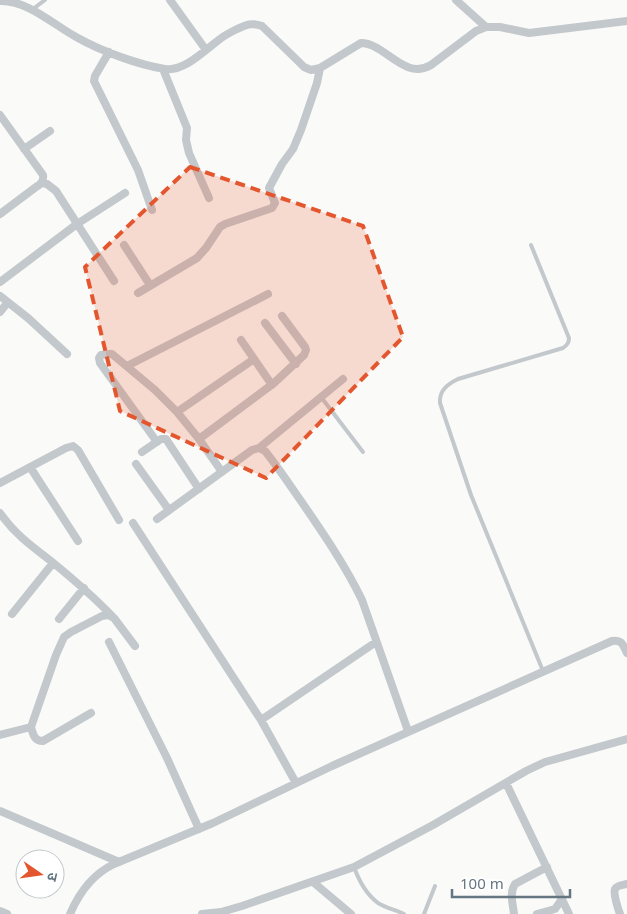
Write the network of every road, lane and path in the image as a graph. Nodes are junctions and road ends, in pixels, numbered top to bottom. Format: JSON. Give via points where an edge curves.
{"nodes":[{"id":1,"x":45,"y":0,"type":"edge"},
{"id":2,"x":170,"y":0,"type":"edge"},
{"id":3,"x":456,"y":0,"type":"edge"},
{"id":4,"x":0,"y":1,"type":"edge"},
{"id":5,"x":33,"y":10,"type":"junction"},
{"id":6,"x":627,"y":21,"type":"edge"},
{"id":7,"x":486,"y":27,"type":"junction"},
{"id":8,"x":206,"y":50,"type":"junction"},
{"id":9,"x":109,"y":52,"type":"junction"},
{"id":10,"x":320,"y":68,"type":"junction"},
{"id":11,"x":163,"y":69,"type":"junction"},
{"id":12,"x":0,"y":115,"type":"edge"},
{"id":13,"x":50,"y":131,"type":"dead end"},
{"id":14,"x":24,"y":150,"type":"junction"},
{"id":15,"x":42,"y":182,"type":"junction"},
{"id":16,"x":125,"y":192,"type":"dead end"},
{"id":17,"x":209,"y":198,"type":"dead end"},
{"id":18,"x":152,"y":210,"type":"dead end"},
{"id":19,"x":0,"y":214,"type":"edge"},
{"id":20,"x":77,"y":224,"type":"junction"},
{"id":21,"x":124,"y":245,"type":"dead end"},
{"id":22,"x":532,"y":245,"type":"dead end"},
{"id":23,"x":114,"y":281,"type":"dead end"},
{"id":24,"x":0,"y":282,"type":"edge"},
{"id":25,"x":150,"y":286,"type":"junction"},
{"id":26,"x":138,"y":293,"type":"dead end"},
{"id":27,"x":268,"y":294,"type":"dead end"},
{"id":28,"x":0,"y":296,"type":"edge"},
{"id":29,"x":8,"y":302,"type":"junction"},
{"id":30,"x":0,"y":312,"type":"edge"},
{"id":31,"x":282,"y":316,"type":"dead end"},
{"id":32,"x":265,"y":324,"type":"dead end"},
{"id":33,"x":242,"y":340,"type":"dead end"},
{"id":34,"x":67,"y":354,"type":"dead end"},
{"id":35,"x":254,"y":359,"type":"junction"},
{"id":36,"x":296,"y":364,"type":"junction"},
{"id":37,"x":127,"y":366,"type":"junction"},
{"id":38,"x":343,"y":380,"type":"dead end"},
{"id":39,"x":272,"y":385,"type":"junction"},
{"id":40,"x":321,"y":397,"type":"junction"},
{"id":41,"x":177,"y":412,"type":"junction"},
{"id":42,"x":199,"y":439,"type":"junction"},
{"id":43,"x":157,"y":442,"type":"junction"},
{"id":44,"x":259,"y":448,"type":"junction"},
{"id":45,"x":142,"y":452,"type":"dead end"},
{"id":46,"x":363,"y":452,"type":"dead end"},
{"id":47,"x":136,"y":464,"type":"dead end"},
{"id":48,"x":30,"y":467,"type":"junction"},
{"id":49,"x":222,"y":472,"type":"junction"},
{"id":50,"x":0,"y":484,"type":"edge"},
{"id":51,"x":198,"y":489,"type":"junction"},
{"id":52,"x":169,"y":510,"type":"junction"},
{"id":53,"x":0,"y":513,"type":"edge"},
{"id":54,"x":157,"y":519,"type":"dead end"},
{"id":55,"x":119,"y":520,"type":"dead end"},
{"id":56,"x":133,"y":523,"type":"dead end"},
{"id":57,"x":78,"y":540,"type":"dead end"},
{"id":58,"x":53,"y":563,"type":"junction"},
{"id":59,"x":84,"y":588,"type":"junction"},
{"id":60,"x":12,"y":614,"type":"dead end"},
{"id":61,"x":112,"y":616,"type":"junction"},
{"id":62,"x":59,"y":619,"type":"dead end"},
{"id":63,"x":109,"y":642,"type":"dead end"},
{"id":64,"x":376,"y":642,"type":"junction"},
{"id":65,"x":135,"y":646,"type":"dead end"},
{"id":66,"x":627,"y":653,"type":"edge"},
{"id":67,"x":544,"y":672,"type":"junction"},
{"id":68,"x":91,"y":712,"type":"dead end"},
{"id":69,"x":260,"y":720,"type":"junction"},
{"id":70,"x":31,"y":727,"type":"junction"},
{"id":71,"x":408,"y":732,"type":"junction"},
{"id":72,"x":0,"y":735,"type":"edge"},
{"id":73,"x":627,"y":739,"type":"edge"},
{"id":74,"x":296,"y":783,"type":"junction"},
{"id":75,"x":506,"y":783,"type":"junction"},
{"id":76,"x":0,"y":812,"type":"edge"},
{"id":77,"x":199,"y":829,"type":"junction"},
{"id":78,"x":118,"y":862,"type":"junction"},
{"id":79,"x":354,"y":867,"type":"junction"},
{"id":80,"x":548,"y":867,"type":"junction"},
{"id":81,"x":313,"y":882,"type":"junction"},
{"id":82,"x":627,"y":884,"type":"edge"},
{"id":83,"x":435,"y":886,"type":"dead end"},
{"id":84,"x":562,"y":899,"type":"junction"},
{"id":85,"x":0,"y":911,"type":"edge"},
{"id":86,"x":7,"y":914,"type":"edge"},
{"id":87,"x":70,"y":914,"type":"edge"},
{"id":88,"x":202,"y":914,"type":"edge"},
{"id":89,"x":351,"y":914,"type":"edge"},
{"id":90,"x":404,"y":914,"type":"edge"},
{"id":91,"x":424,"y":914,"type":"edge"},
{"id":92,"x":514,"y":914,"type":"edge"},
{"id":93,"x":537,"y":914,"type":"edge"},
{"id":94,"x":569,"y":914,"type":"edge"},
{"id":95,"x":620,"y":914,"type":"edge"}],
"edges":[{"from":1,"to":5,"type":"lane"},
{"from":2,"to":8,"type":"street"},
{"from":3,"to":7,"type":"street"},
{"from":4,"to":5,"type":"street","via":[[8,0]]},
{"from":5,"to":9,"type":"street","via":[[78,39]]},
{"from":6,"to":7,"type":"street","via":[[529,33]]},
{"from":7,"to":10,"type":"street","via":[[426,69],[409,68],[365,43]]},
{"from":8,"to":10,"type":"street","via":[[226,34],[255,24],[262,26],[304,67],[311,70]]},
{"from":8,"to":11,"type":"street","via":[[182,67]]},
{"from":9,"to":11,"type":"street"},
{"from":9,"to":18,"type":"street","via":[[94,81],[138,170]]},
{"from":10,"to":25,"type":"street","via":[[293,149],[269,188],[274,206],[224,224],[197,258]]},
{"from":11,"to":17,"type":"street","via":[[186,128],[189,153]]},
{"from":12,"to":14,"type":"street"},
{"from":13,"to":14,"type":"street"},
{"from":14,"to":15,"type":"street","via":[[43,175]]},
{"from":15,"to":19,"type":"street"},
{"from":15,"to":20,"type":"street","via":[[56,191]]},
{"from":16,"to":20,"type":"street"},
{"from":20,"to":23,"type":"street"},
{"from":20,"to":24,"type":"street"},
{"from":21,"to":25,"type":"street"},
{"from":22,"to":67,"type":"lane","via":[[569,338],[567,346],[458,379],[444,388],[440,402],[471,495]]},
{"from":25,"to":26,"type":"street"},
{"from":27,"to":37,"type":"street"},
{"from":28,"to":29,"type":"street"},
{"from":29,"to":30,"type":"street"},
{"from":29,"to":34,"type":"street"},
{"from":31,"to":36,"type":"street","via":[[306,350]]},
{"from":32,"to":36,"type":"street"},
{"from":33,"to":35,"type":"street"},
{"from":35,"to":39,"type":"street"},
{"from":35,"to":41,"type":"street"},
{"from":36,"to":39,"type":"street"},
{"from":37,"to":41,"type":"street"},
{"from":37,"to":43,"type":"street","via":[[110,354],[99,358]]},
{"from":38,"to":40,"type":"street"},
{"from":39,"to":42,"type":"street"},
{"from":40,"to":44,"type":"street"},
{"from":40,"to":46,"type":"lane"},
{"from":41,"to":42,"type":"street"},
{"from":42,"to":49,"type":"street"},
{"from":43,"to":45,"type":"street"},
{"from":43,"to":51,"type":"street","via":[[164,438],[168,440]]},
{"from":44,"to":49,"type":"street"},
{"from":44,"to":64,"type":"street","via":[[269,456],[342,563],[362,600]]},
{"from":47,"to":52,"type":"street"},
{"from":48,"to":50,"type":"street"},
{"from":48,"to":55,"type":"street","via":[[70,446],[76,447]]},
{"from":48,"to":57,"type":"street"},
{"from":49,"to":51,"type":"street"},
{"from":51,"to":52,"type":"street"},
{"from":52,"to":54,"type":"street"},
{"from":53,"to":58,"type":"street","via":[[18,536]]},
{"from":56,"to":69,"type":"street"},
{"from":58,"to":59,"type":"street"},
{"from":58,"to":60,"type":"street"},
{"from":59,"to":61,"type":"street"},
{"from":59,"to":62,"type":"street"},
{"from":61,"to":65,"type":"street"},
{"from":61,"to":70,"type":"street","via":[[102,616],[64,638]]},
{"from":63,"to":77,"type":"street"},
{"from":64,"to":69,"type":"street"},
{"from":64,"to":71,"type":"street"},
{"from":66,"to":67,"type":"street","via":[[620,640],[612,641]]},
{"from":67,"to":71,"type":"street"},
{"from":68,"to":70,"type":"street","via":[[43,741],[35,738]]},
{"from":69,"to":74,"type":"street"},
{"from":70,"to":72,"type":"street"},
{"from":71,"to":74,"type":"street"},
{"from":73,"to":75,"type":"street","via":[[545,762]]},
{"from":74,"to":77,"type":"street"},
{"from":75,"to":79,"type":"street"},
{"from":75,"to":80,"type":"street"},
{"from":76,"to":78,"type":"street"},
{"from":77,"to":78,"type":"street"},
{"from":78,"to":87,"type":"street","via":[[105,868],[86,885]]},
{"from":79,"to":81,"type":"street"},
{"from":79,"to":90,"type":"lane","via":[[369,895]]},
{"from":80,"to":84,"type":"street"},
{"from":80,"to":92,"type":"street","via":[[512,887]]},
{"from":81,"to":88,"type":"street","via":[[242,906]]},
{"from":81,"to":89,"type":"street"},
{"from":82,"to":95,"type":"street","via":[[615,890]]},
{"from":83,"to":91,"type":"lane"},
{"from":84,"to":93,"type":"street","via":[[555,908]]},
{"from":84,"to":94,"type":"street"},
{"from":85,"to":86,"type":"street"}]}
